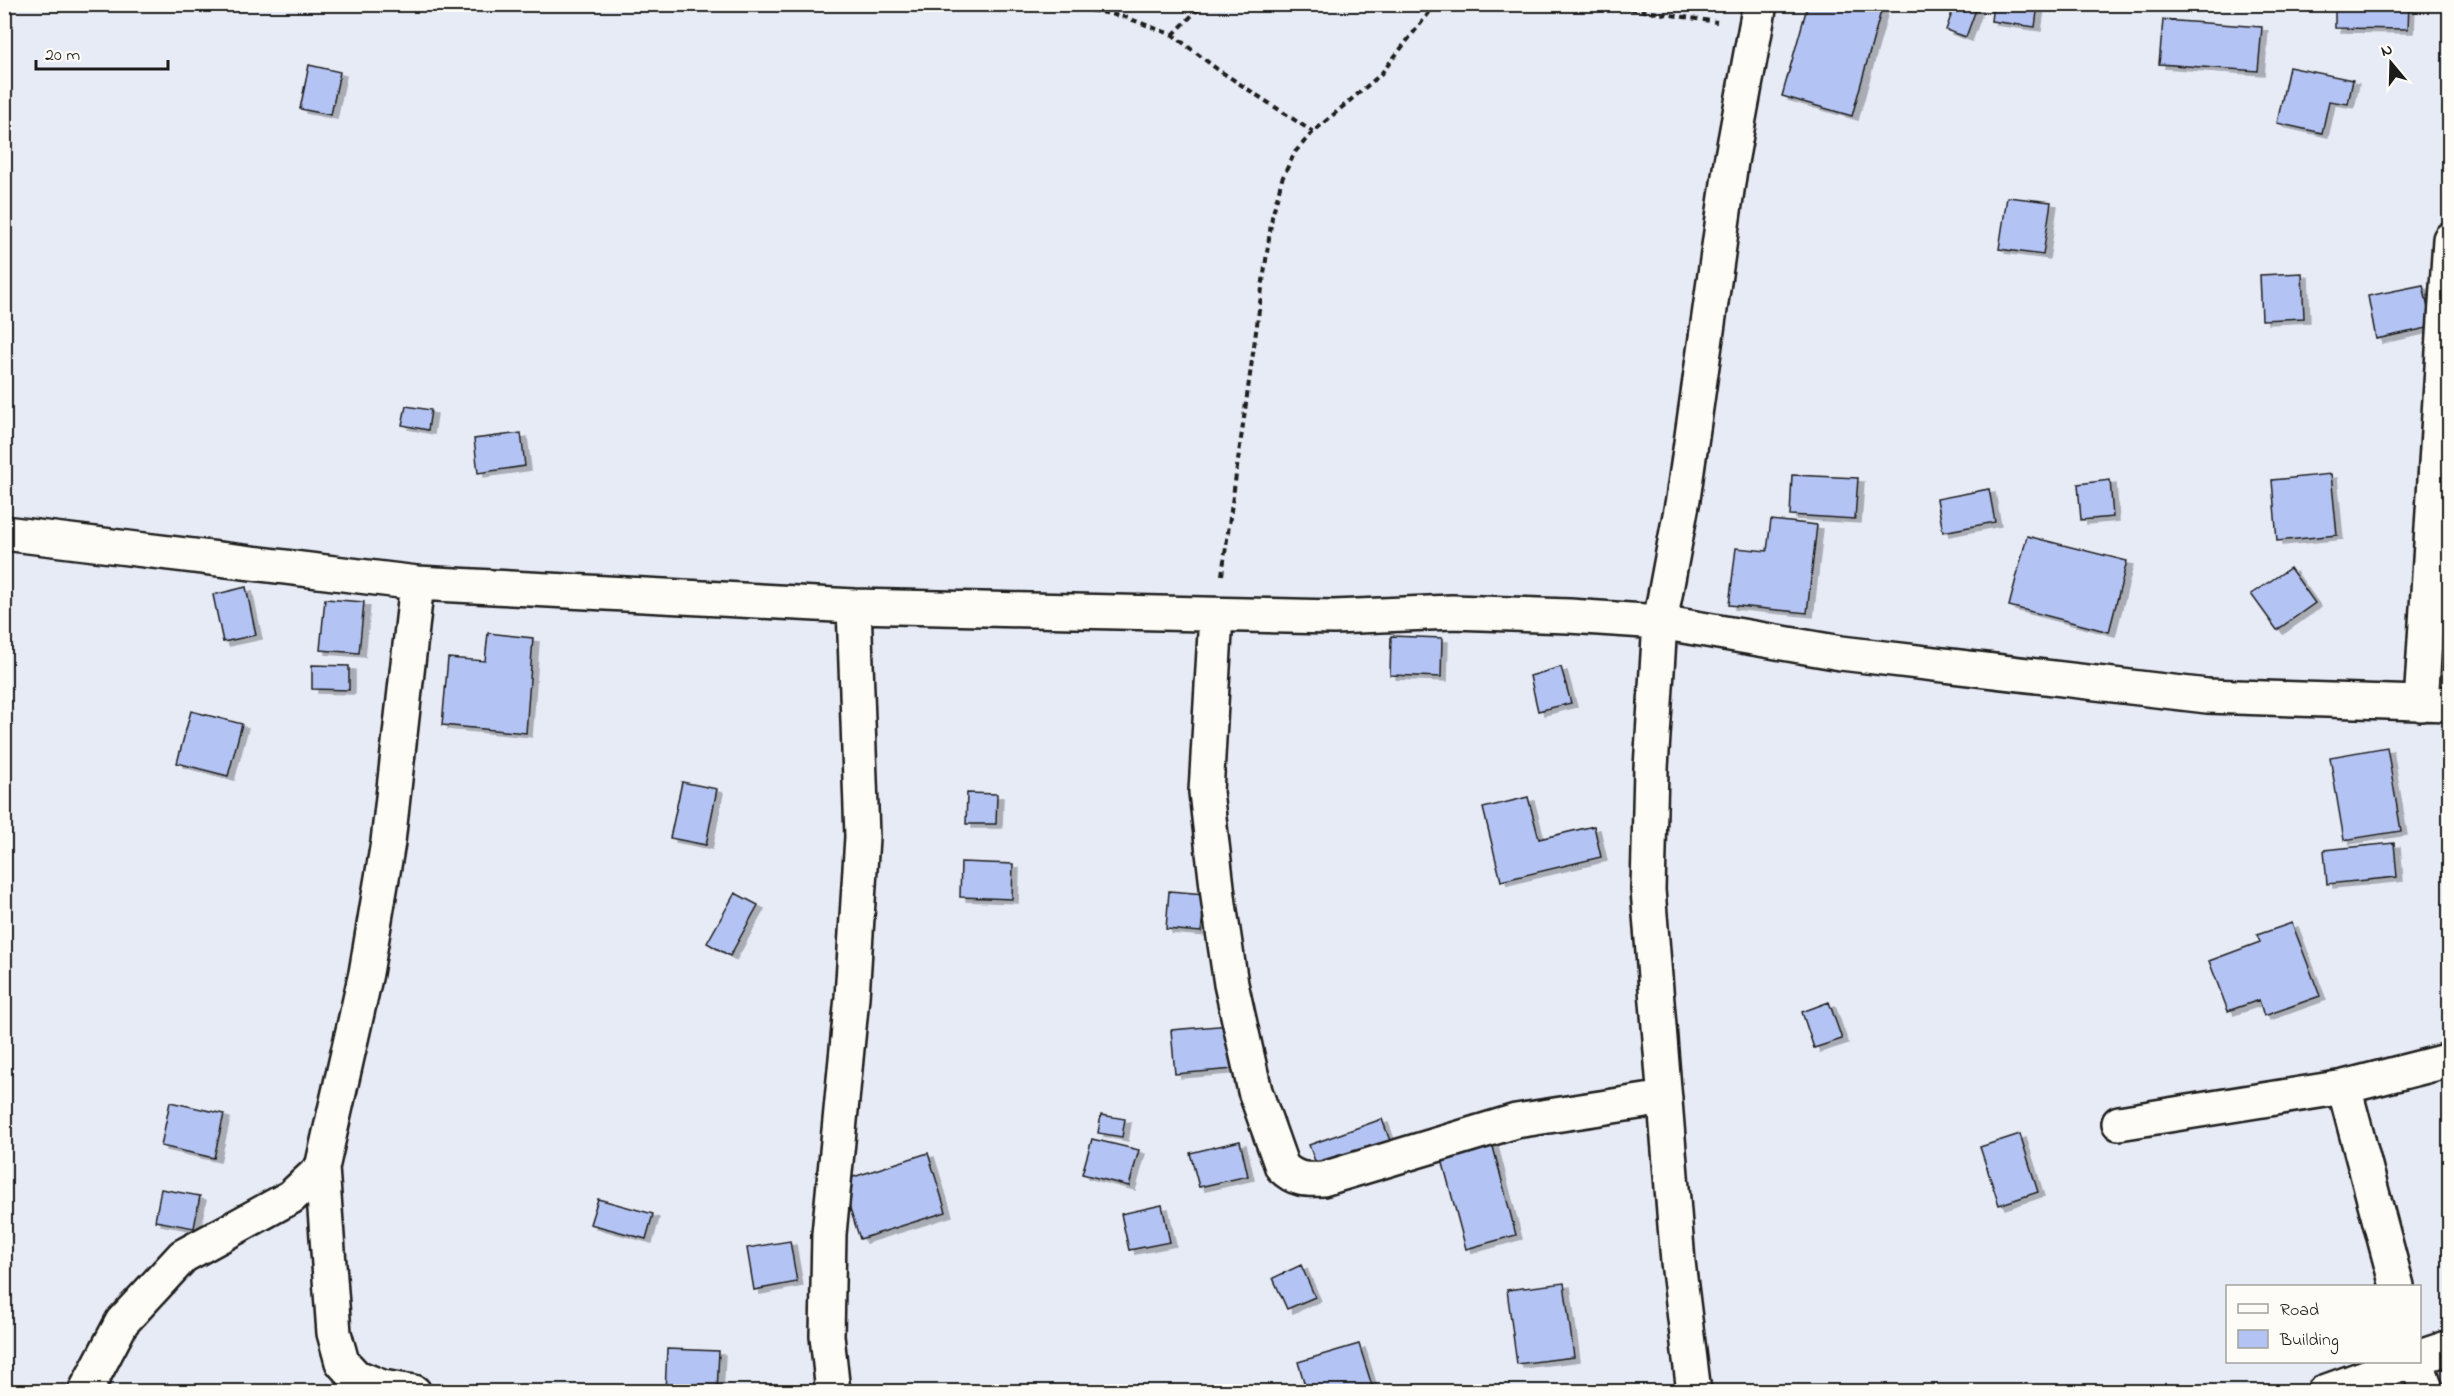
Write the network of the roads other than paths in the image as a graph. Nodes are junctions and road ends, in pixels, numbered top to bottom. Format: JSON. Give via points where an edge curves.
{"nodes":[{"id":1,"x":1759,"y":16,"type":"edge"},
{"id":2,"x":2450,"y":239,"type":"edge"},
{"id":3,"x":4,"y":533,"type":"edge"},
{"id":4,"x":417,"y":583,"type":"junction"},
{"id":5,"x":854,"y":606,"type":"junction"},
{"id":6,"x":1216,"y":615,"type":"junction"},
{"id":7,"x":1660,"y":622,"type":"junction"},
{"id":8,"x":2435,"y":704,"type":"edge"},
{"id":9,"x":2450,"y":1060,"type":"edge"},
{"id":10,"x":2344,"y":1087,"type":"junction"},
{"id":11,"x":1665,"y":1098,"type":"junction"},
{"id":12,"x":2119,"y":1123,"type":"dead end"},
{"id":13,"x":322,"y":1168,"type":"junction"},
{"id":14,"x":2396,"y":1285,"type":"edge"},
{"id":15,"x":2450,"y":1347,"type":"edge"},
{"id":16,"x":2421,"y":1357,"type":"edge"},
{"id":17,"x":2404,"y":1363,"type":"edge"},
{"id":18,"x":2417,"y":1363,"type":"edge"},
{"id":19,"x":85,"y":1392,"type":"edge"},
{"id":20,"x":414,"y":1392,"type":"edge"},
{"id":21,"x":833,"y":1392,"type":"edge"},
{"id":22,"x":1694,"y":1392,"type":"edge"},
{"id":23,"x":2325,"y":1392,"type":"edge"},
{"id":24,"x":2427,"y":1392,"type":"edge"}],
"edges":[{"from":1,"to":7,"type":"street","via":[[1731,162],[1683,499]]},
{"from":2,"to":8,"type":"street"},
{"from":3,"to":4,"type":"street"},
{"from":4,"to":5,"type":"street"},
{"from":4,"to":13,"type":"street","via":[[388,842],[366,973]]},
{"from":5,"to":6,"type":"street"},
{"from":5,"to":21,"type":"street","via":[[862,837],[852,997],[829,1234],[827,1336]]},
{"from":6,"to":7,"type":"street","via":[[1334,617],[1452,612]]},
{"from":6,"to":11,"type":"street","via":[[1206,792],[1219,904],[1231,984],[1255,1091],[1282,1167],[1291,1176],[1323,1179],[1516,1121]]},
{"from":7,"to":8,"type":"street","via":[[1841,653],[2207,696]]},
{"from":7,"to":11,"type":"street","via":[[1648,890]]},
{"from":9,"to":10,"type":"street"},
{"from":10,"to":12,"type":"street"},
{"from":10,"to":14,"type":"street"},
{"from":11,"to":22,"type":"street","via":[[1678,1262]]},
{"from":13,"to":19,"type":"street","via":[[291,1197],[183,1256],[122,1322]]},
{"from":13,"to":20,"type":"street","via":[[334,1333],[342,1362],[356,1376],[382,1387]]},
{"from":15,"to":16,"type":"street"},
{"from":17,"to":23,"type":"street"},
{"from":18,"to":24,"type":"street"}]}
